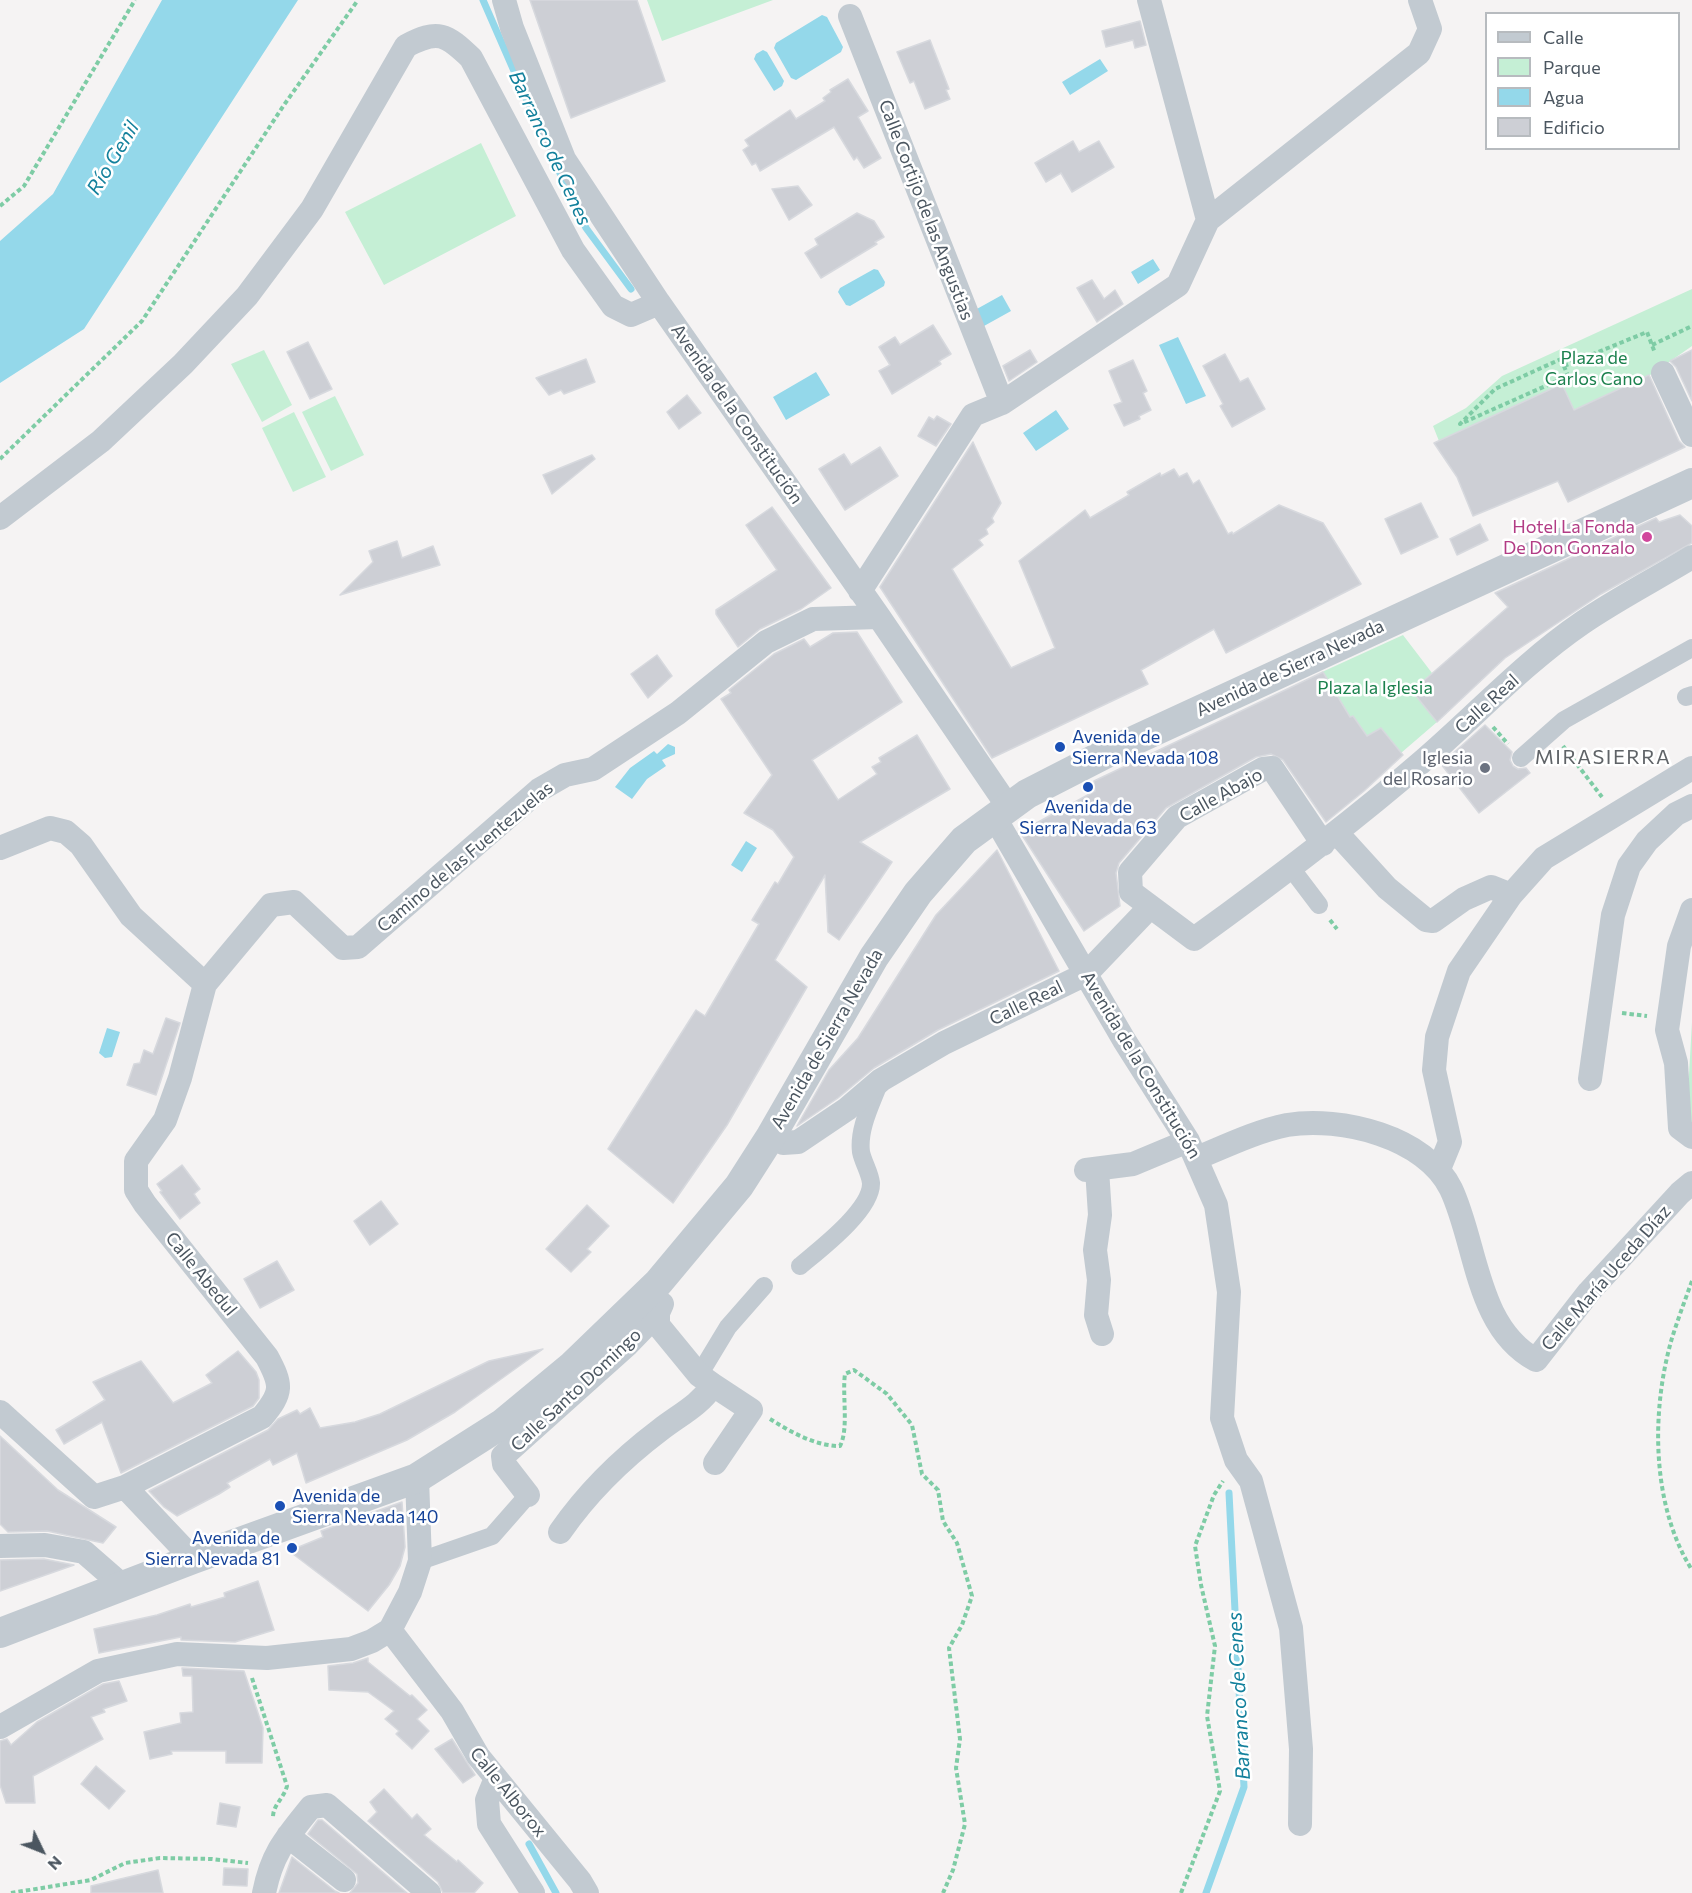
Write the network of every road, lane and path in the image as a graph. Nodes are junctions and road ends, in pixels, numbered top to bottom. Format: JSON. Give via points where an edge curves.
{"nodes":[{"id":1,"x":135,"y":0,"type":"edge"},
{"id":2,"x":358,"y":0,"type":"edge"},
{"id":3,"x":504,"y":0,"type":"edge"},
{"id":4,"x":1149,"y":0,"type":"edge"},
{"id":5,"x":1420,"y":0,"type":"edge"},
{"id":6,"x":850,"y":16,"type":"dead end"},
{"id":7,"x":0,"y":206,"type":"edge"},
{"id":8,"x":1208,"y":220,"type":"junction"},
{"id":9,"x":659,"y":303,"type":"junction"},
{"id":10,"x":1692,"y":326,"type":"edge"},
{"id":11,"x":1652,"y":345,"type":"junction"},
{"id":12,"x":1564,"y":366,"type":"junction"},
{"id":13,"x":1663,"y":373,"type":"joint"},
{"id":14,"x":1002,"y":403,"type":"junction"},
{"id":15,"x":1692,"y":435,"type":"edge"},
{"id":16,"x":0,"y":459,"type":"edge"},
{"id":17,"x":1692,"y":483,"type":"edge"},
{"id":18,"x":0,"y":518,"type":"edge"},
{"id":19,"x":1692,"y":557,"type":"edge"},
{"id":20,"x":1692,"y":576,"type":"edge"},
{"id":21,"x":860,"y":591,"type":"junction"},
{"id":22,"x":879,"y":617,"type":"junction"},
{"id":23,"x":1692,"y":648,"type":"edge"},
{"id":24,"x":1543,"y":652,"type":"junction"},
{"id":25,"x":1480,"y":712,"type":"junction"},
{"id":26,"x":1521,"y":758,"type":"joint"},
{"id":27,"x":1575,"y":764,"type":"dead end"},
{"id":28,"x":1692,"y":768,"type":"edge"},
{"id":29,"x":1692,"y":806,"type":"edge"},
{"id":30,"x":1002,"y":813,"type":"junction"},
{"id":31,"x":1616,"y":814,"type":"junction"},
{"id":32,"x":1330,"y":838,"type":"junction"},
{"id":33,"x":0,"y":848,"type":"edge"},
{"id":34,"x":1291,"y":868,"type":"junction"},
{"id":35,"x":1511,"y":895,"type":"junction"},
{"id":36,"x":1319,"y":905,"type":"dead end"},
{"id":37,"x":1149,"y":908,"type":"junction"},
{"id":38,"x":1692,"y":910,"type":"edge"},
{"id":39,"x":1086,"y":974,"type":"junction"},
{"id":40,"x":206,"y":984,"type":"junction"},
{"id":41,"x":1598,"y":1010,"type":"junction"},
{"id":42,"x":1669,"y":1019,"type":"junction"},
{"id":43,"x":1590,"y":1078,"type":"dead end"},
{"id":44,"x":881,"y":1080,"type":"junction"},
{"id":45,"x":771,"y":1136,"type":"junction"},
{"id":46,"x":1692,"y":1137,"type":"edge"},
{"id":47,"x":1193,"y":1150,"type":"junction"},
{"id":48,"x":1439,"y":1169,"type":"junction"},
{"id":49,"x":1692,"y":1183,"type":"edge"},
{"id":50,"x":800,"y":1266,"type":"dead end"},
{"id":51,"x":1692,"y":1281,"type":"edge"},
{"id":52,"x":658,"y":1283,"type":"junction"},
{"id":53,"x":764,"y":1286,"type":"dead end"},
{"id":54,"x":658,"y":1313,"type":"junction"},
{"id":55,"x":1102,"y":1334,"type":"dead end"},
{"id":56,"x":706,"y":1380,"type":"junction"},
{"id":57,"x":0,"y":1412,"type":"edge"},
{"id":58,"x":735,"y":1435,"type":"junction"},
{"id":59,"x":1236,"y":1460,"type":"junction"},
{"id":60,"x":714,"y":1463,"type":"dead end"},
{"id":61,"x":417,"y":1478,"type":"junction"},
{"id":62,"x":125,"y":1487,"type":"junction"},
{"id":63,"x":528,"y":1495,"type":"joint"},
{"id":64,"x":560,"y":1532,"type":"dead end"},
{"id":65,"x":0,"y":1546,"type":"edge"},
{"id":66,"x":193,"y":1559,"type":"junction"},
{"id":67,"x":420,"y":1561,"type":"junction"},
{"id":68,"x":1692,"y":1570,"type":"edge"},
{"id":69,"x":123,"y":1586,"type":"junction"},
{"id":70,"x":390,"y":1630,"type":"junction"},
{"id":71,"x":0,"y":1633,"type":"edge"},
{"id":72,"x":245,"y":1657,"type":"junction"},
{"id":73,"x":0,"y":1727,"type":"edge"},
{"id":74,"x":496,"y":1778,"type":"junction"},
{"id":75,"x":1300,"y":1824,"type":"dead end"},
{"id":76,"x":288,"y":1836,"type":"junction"},
{"id":77,"x":270,"y":1866,"type":"junction"},
{"id":78,"x":344,"y":1880,"type":"dead end"},
{"id":79,"x":11,"y":1893,"type":"edge"},
{"id":80,"x":264,"y":1893,"type":"edge"},
{"id":81,"x":429,"y":1893,"type":"edge"},
{"id":82,"x":533,"y":1893,"type":"edge"},
{"id":83,"x":586,"y":1893,"type":"edge"},
{"id":84,"x":943,"y":1893,"type":"edge"},
{"id":85,"x":1181,"y":1893,"type":"edge"}],
"edges":[{"from":1,"to":7,"type":"path","via":[[24,186]]},
{"from":2,"to":16,"type":"path","via":[[142,321]]},
{"from":3,"to":9,"type":"street","name":"Avenida de la Constitución","via":[[564,159]]},
{"from":4,"to":8,"type":"street"},
{"from":5,"to":8,"type":"street","via":[[1430,29],[1419,53]]},
{"from":6,"to":14,"type":"street","name":"Calle Cortijo de las Angustias"},
{"from":8,"to":14,"type":"street","via":[[1178,285]]},
{"from":9,"to":18,"type":"street","via":[[631,315],[613,306],[573,250],[471,58],[450,38],[428,35],[406,46],[312,209],[247,296],[183,364],[101,441]]},
{"from":9,"to":21,"type":"street","name":"Avenida de la Constitución"},
{"from":10,"to":11,"type":"path"},
{"from":11,"to":12,"type":"path","via":[[1647,332]]},
{"from":11,"to":13,"type":"path"},
{"from":12,"to":12,"type":"path","via":[[1561,359],[1495,388],[1460,424],[1568,376]]},
{"from":13,"to":15,"type":"street"},
{"from":14,"to":21,"type":"street","via":[[973,415]]},
{"from":17,"to":30,"type":"street","name":"Avenida de Sierra Nevada","via":[[1107,753],[1027,794]]},
{"from":19,"to":24,"type":"street","name":"Calle Real","via":[[1583,622]]},
{"from":20,"to":24,"type":"street","name":"Calle Real","via":[[1557,653]]},
{"from":21,"to":22,"type":"street","name":"Avenida de la Constitución"},
{"from":22,"to":30,"type":"street","name":"Avenida de la Constitución"},
{"from":22,"to":40,"type":"street","name":"Camino de las Fuentezuelas","via":[[813,620],[766,642],[678,714],[593,769],[565,775],[539,790],[358,947],[342,948],[294,902],[271,905]]},
{"from":23,"to":26,"type":"street","via":[[1564,720]]},
{"from":24,"to":25,"type":"street","name":"Calle Real"},
{"from":25,"to":26,"type":"path"},
{"from":25,"to":32,"type":"street","name":"Calle Real"},
{"from":27,"to":31,"type":"path"},
{"from":28,"to":31,"type":"street"},
{"from":29,"to":41,"type":"street","via":[[1676,814],[1647,841],[1629,866],[1613,915]]},
{"from":30,"to":39,"type":"street","name":"Avenida de la Constitución"},
{"from":30,"to":45,"type":"street","name":"Avenida de Sierra Nevada","via":[[964,840],[918,893],[874,957]]},
{"from":31,"to":35,"type":"street","via":[[1544,858]]},
{"from":32,"to":34,"type":"street","name":"Calle Real"},
{"from":32,"to":35,"type":"street","via":[[1426,920],[1433,921],[1464,898],[1491,887]]},
{"from":32,"to":37,"type":"street","name":"Calle Abajo","via":[[1272,768],[1263,770],[1177,818],[1147,850],[1130,872],[1131,892]]},
{"from":33,"to":40,"type":"street","via":[[50,828],[66,832],[81,845],[131,916]]},
{"from":34,"to":36,"type":"street"},
{"from":34,"to":37,"type":"street","name":"Calle Real","via":[[1194,939]]},
{"from":35,"to":48,"type":"street","via":[[1459,971],[1437,1037],[1434,1070],[1450,1142]]},
{"from":37,"to":39,"type":"street","name":"Calle Real"},
{"from":38,"to":42,"type":"street","via":[[1679,945]]},
{"from":39,"to":44,"type":"street","name":"Calle Real","via":[[944,1043]]},
{"from":39,"to":47,"type":"street","name":"Avenida de la Constitución"},
{"from":40,"to":62,"type":"street","name":"Calle Abedul","via":[[180,1078],[165,1120],[136,1161],[135,1183],[145,1204],[267,1357],[279,1378],[277,1399],[262,1417]]},
{"from":41,"to":42,"type":"path"},
{"from":41,"to":43,"type":"street"},
{"from":42,"to":46,"type":"street","via":[[1667,1030],[1676,1063],[1680,1128]]},
{"from":44,"to":45,"type":"street","name":"Calle Real","via":[[798,1142],[783,1143]]},
{"from":44,"to":50,"type":"street","via":[[863,1124],[861,1151],[871,1184],[865,1201],[835,1236]]},
{"from":45,"to":52,"type":"street","name":"Avenida de Sierra Nevada","via":[[739,1186]]},
{"from":47,"to":48,"type":"street","via":[[1288,1125],[1331,1124],[1373,1131],[1416,1151]]},
{"from":47,"to":55,"type":"street","via":[[1091,1170],[1100,1215],[1095,1251],[1099,1280],[1096,1315]]},
{"from":47,"to":59,"type":"street","name":"Avenida de la Constitución","via":[[1216,1205],[1229,1292],[1222,1418]]},
{"from":48,"to":49,"type":"street","name":"Calle María Uceda Díaz","via":[[1451,1191],[1474,1267],[1496,1319],[1521,1352],[1536,1360],[1589,1292]]},
{"from":51,"to":68,"type":"path","via":[[1672,1339],[1658,1443],[1667,1511]]},
{"from":52,"to":54,"type":"street","via":[[666,1295]]},
{"from":52,"to":61,"type":"street","name":"Avenida de Sierra Nevada","via":[[572,1366],[502,1424]]},
{"from":53,"to":56,"type":"street","via":[[728,1327]]},
{"from":54,"to":56,"type":"street","via":[[658,1325]]},
{"from":54,"to":63,"type":"street","name":"Calle Santo Domingo","via":[[503,1456],[504,1464]]},
{"from":56,"to":58,"type":"street","via":[[751,1410]]},
{"from":56,"to":64,"type":"street","via":[[703,1400],[616,1467]]},
{"from":57,"to":62,"type":"street","name":"Calle Abedul","via":[[94,1497]]},
{"from":58,"to":60,"type":"street"},
{"from":58,"to":84,"type":"path","via":[[769,1418],[797,1435],[840,1446],[847,1407],[843,1391],[845,1374],[854,1370],[887,1394],[912,1425],[922,1474],[938,1490],[943,1521],[957,1543],[972,1596],[949,1648],[960,1739],[956,1768],[965,1824]]},
{"from":59,"to":75,"type":"street","name":"Avenida de la Constitución","via":[[1251,1481],[1291,1628],[1301,1749]]},
{"from":59,"to":85,"type":"path","via":[[1214,1496],[1195,1546],[1215,1646],[1207,1716],[1220,1791]]},
{"from":61,"to":66,"type":"street","name":"Avenida de Sierra Nevada"},
{"from":61,"to":67,"type":"street"},
{"from":62,"to":66,"type":"street"},
{"from":63,"to":67,"type":"street","via":[[492,1536]]},
{"from":65,"to":69,"type":"street","via":[[45,1545],[84,1552]]},
{"from":66,"to":69,"type":"street","name":"Avenida de Sierra Nevada"},
{"from":67,"to":70,"type":"street","via":[[410,1592]]},
{"from":69,"to":71,"type":"street","name":"Avenida de Sierra Nevada"},
{"from":70,"to":72,"type":"street","via":[[351,1649]]},
{"from":70,"to":74,"type":"street","name":"Calle Alborox","via":[[452,1711],[469,1744]]},
{"from":72,"to":73,"type":"street","via":[[177,1654],[98,1671]]},
{"from":72,"to":76,"type":"path","via":[[286,1786],[285,1795],[273,1810],[273,1819]]},
{"from":74,"to":82,"type":"street","via":[[487,1800],[489,1824]]},
{"from":74,"to":83,"type":"street","name":"Calle Alborox"},
{"from":76,"to":77,"type":"street"},
{"from":76,"to":78,"type":"street"},
{"from":76,"to":81,"type":"street","via":[[311,1807],[327,1805]]},
{"from":77,"to":79,"type":"path","via":[[160,1858],[125,1863],[91,1881]]},
{"from":77,"to":80,"type":"street"}]}
